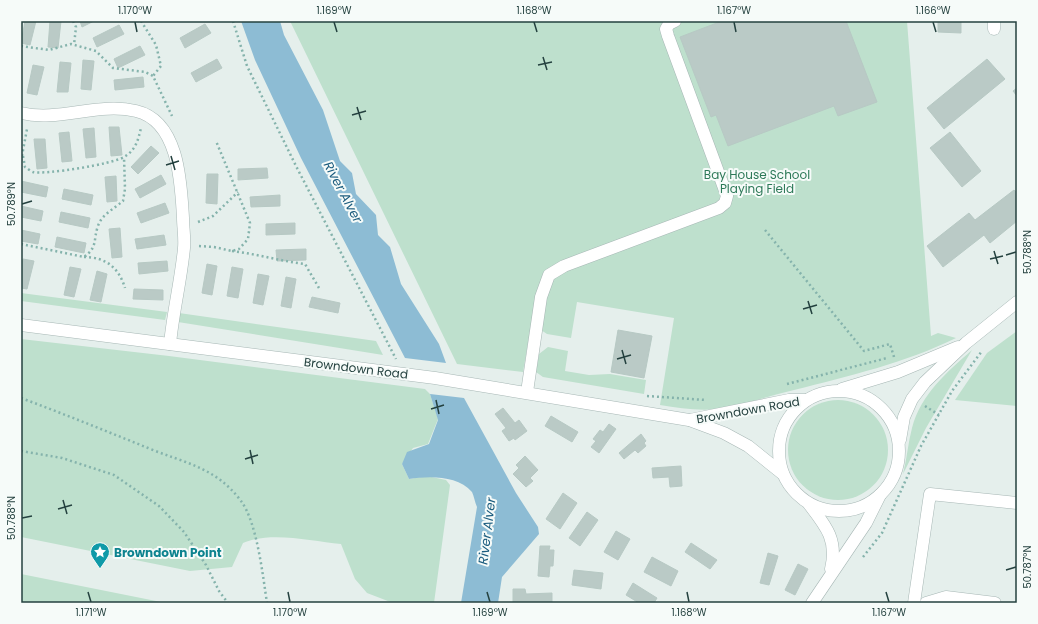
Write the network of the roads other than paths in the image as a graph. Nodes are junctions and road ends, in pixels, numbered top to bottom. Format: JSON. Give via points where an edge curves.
{"nodes":[{"id":1,"x":675,"y":21,"type":"edge"},
{"id":2,"x":25,"y":114,"type":"edge"},
{"id":3,"x":1017,"y":302,"type":"edge"},
{"id":4,"x":21,"y":326,"type":"edge"},
{"id":5,"x":966,"y":343,"type":"junction"},
{"id":6,"x":170,"y":344,"type":"junction"},
{"id":7,"x":839,"y":390,"type":"junction"},
{"id":8,"x":527,"y":392,"type":"junction"},
{"id":9,"x":806,"y":400,"type":"junction"},
{"id":10,"x":689,"y":420,"type":"junction"},
{"id":11,"x":899,"y":446,"type":"junction"},
{"id":12,"x":783,"y":474,"type":"junction"},
{"id":13,"x":880,"y":495,"type":"junction"},
{"id":14,"x":808,"y":503,"type":"junction"},
{"id":15,"x":1017,"y":503,"type":"edge"},
{"id":16,"x":829,"y":576,"type":"junction"},
{"id":17,"x":812,"y":603,"type":"edge"},
{"id":18,"x":914,"y":603,"type":"edge"},
{"id":19,"x":926,"y":603,"type":"edge"},
{"id":20,"x":995,"y":603,"type":"edge"}],
"edges":[{"from":1,"to":8,"type":"street","via":[[668,24],[666,29],[727,196],[725,203],[719,208],[572,263],[549,275],[541,297]]},
{"from":2,"to":6,"type":"street","via":[[52,116],[114,108],[144,114],[154,121],[168,138],[176,156],[182,197],[184,247]]},
{"from":3,"to":5,"type":"street"},
{"from":4,"to":6,"type":"street","name":"Browndown Road"},
{"from":5,"to":7,"type":"street","via":[[898,372]]},
{"from":5,"to":11,"type":"street","via":[[912,398],[904,417]]},
{"from":6,"to":8,"type":"street","name":"Browndown Road","via":[[402,373]]},
{"from":7,"to":9,"type":"street","via":[[822,392]]},
{"from":7,"to":11,"type":"street","via":[[857,393],[882,409],[895,429]]},
{"from":8,"to":10,"type":"street","name":"Browndown Road"},
{"from":9,"to":10,"type":"street","name":"Browndown Road","via":[[789,400]]},
{"from":9,"to":12,"type":"street","via":[[793,411],[784,424],[778,457]]},
{"from":10,"to":12,"type":"street","name":"Browndown Road","via":[[724,433],[748,446]]},
{"from":11,"to":13,"type":"street","via":[[891,480]]},
{"from":12,"to":14,"type":"street","via":[[793,490]]},
{"from":13,"to":14,"type":"street","via":[[864,505],[845,511],[826,510]]},
{"from":13,"to":16,"type":"street","via":[[866,523]]},
{"from":14,"to":16,"type":"street","via":[[825,524],[831,537],[835,555]]},
{"from":15,"to":18,"type":"street","via":[[930,494]]},
{"from":16,"to":17,"type":"street"},
{"from":19,"to":20,"type":"street","via":[[946,597]]}]}
